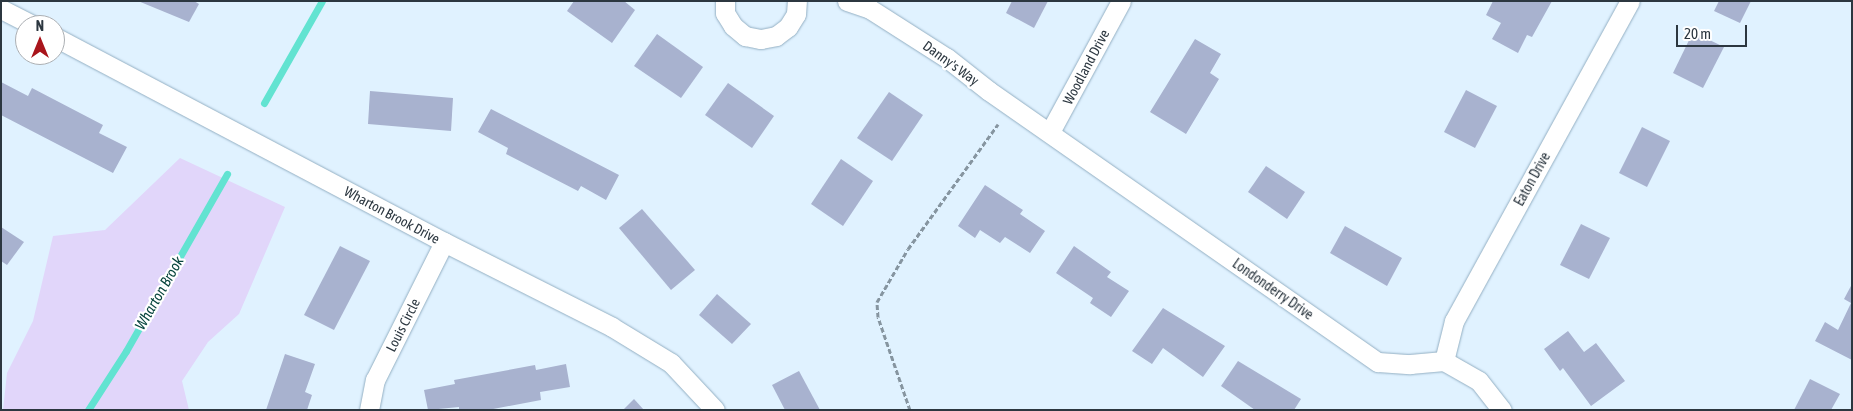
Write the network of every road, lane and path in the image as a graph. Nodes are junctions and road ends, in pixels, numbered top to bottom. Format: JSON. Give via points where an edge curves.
{"nodes":[{"id":1,"x":724,"y":1,"type":"edge"},
{"id":2,"x":798,"y":1,"type":"edge"},
{"id":3,"x":847,"y":1,"type":"edge"},
{"id":4,"x":1121,"y":1,"type":"edge"},
{"id":5,"x":1630,"y":1,"type":"edge"},
{"id":6,"x":1,"y":9,"type":"edge"},
{"id":7,"x":15,"y":16,"type":"edge"},
{"id":8,"x":65,"y":42,"type":"edge"},
{"id":9,"x":1010,"y":105,"type":"junction"},
{"id":10,"x":1050,"y":132,"type":"junction"},
{"id":11,"x":444,"y":242,"type":"junction"},
{"id":12,"x":1444,"y":360,"type":"junction"},
{"id":13,"x":369,"y":410,"type":"edge"},
{"id":14,"x":716,"y":410,"type":"edge"},
{"id":15,"x":910,"y":410,"type":"edge"},
{"id":16,"x":1502,"y":410,"type":"edge"}],
"edges":[{"from":1,"to":2,"type":"street","via":[[725,13],[733,26],[745,36],[760,39],[776,36],[788,27],[796,14]]},
{"from":3,"to":9,"type":"street","name":"Danny's Way","via":[[893,22]]},
{"from":4,"to":10,"type":"street","name":"Woodland Drive"},
{"from":5,"to":12,"type":"street","name":"Eaton Drive","via":[[1454,321]]},
{"from":6,"to":7,"type":"street"},
{"from":8,"to":11,"type":"street","name":"Wharton Brook Drive"},
{"from":9,"to":10,"type":"street","name":"Danny's Way"},
{"from":9,"to":15,"type":"path","via":[[908,250],[877,302],[878,317]]},
{"from":10,"to":12,"type":"street","name":"Londonderry Drive","via":[[1378,362],[1410,364]]},
{"from":11,"to":13,"type":"street","name":"Louis Circle","via":[[375,380]]},
{"from":11,"to":14,"type":"street","name":"Wharton Brook Drive","via":[[612,327],[671,363]]},
{"from":12,"to":16,"type":"street","via":[[1479,381]]}]}
